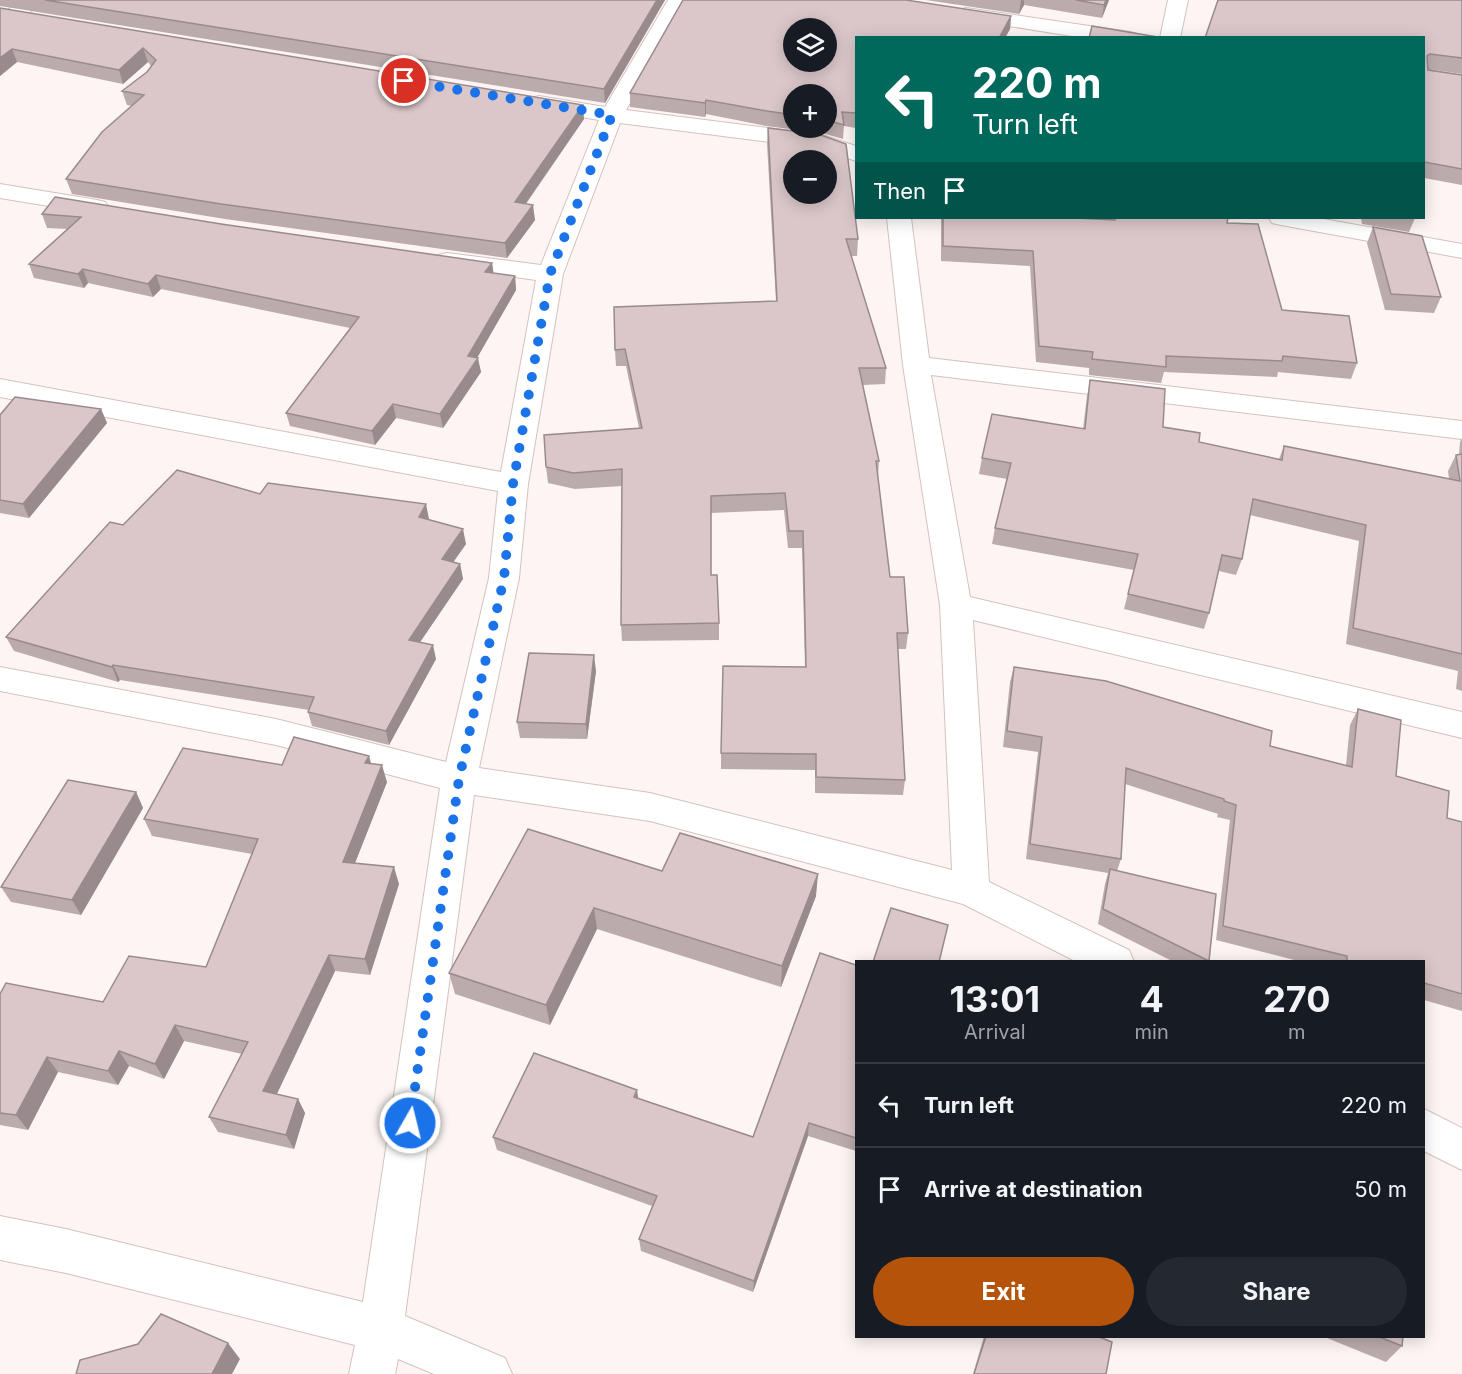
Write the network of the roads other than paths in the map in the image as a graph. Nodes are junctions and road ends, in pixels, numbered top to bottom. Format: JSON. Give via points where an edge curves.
{"nodes":[{"id":1,"x":37,"y":0,"type":"edge"},
{"id":2,"x":678,"y":0,"type":"edge"},
{"id":3,"x":1178,"y":0,"type":"edge"},
{"id":4,"x":952,"y":12,"type":"edge"},
{"id":5,"x":4,"y":18,"type":"edge"},
{"id":6,"x":48,"y":22,"type":"edge"},
{"id":7,"x":1116,"y":36,"type":"edge"},
{"id":8,"x":1170,"y":36,"type":"edge"},
{"id":9,"x":518,"y":99,"type":"edge"},
{"id":10,"x":612,"y":115,"type":"junction"},
{"id":11,"x":855,"y":154,"type":"edge"},
{"id":12,"x":0,"y":191,"type":"edge"},
{"id":13,"x":124,"y":212,"type":"edge"},
{"id":14,"x":899,"y":219,"type":"edge"},
{"id":15,"x":1286,"y":219,"type":"edge"},
{"id":16,"x":1462,"y":251,"type":"edge"},
{"id":17,"x":422,"y":256,"type":"edge"},
{"id":18,"x":550,"y":274,"type":"junction"},
{"id":19,"x":916,"y":365,"type":"junction"},
{"id":20,"x":0,"y":388,"type":"edge"},
{"id":21,"x":1462,"y":430,"type":"edge"},
{"id":22,"x":513,"y":484,"type":"junction"},
{"id":23,"x":956,"y":605,"type":"junction"},
{"id":24,"x":0,"y":679,"type":"edge"},
{"id":25,"x":1462,"y":725,"type":"edge"},
{"id":26,"x":459,"y":779,"type":"junction"},
{"id":27,"x":971,"y":891,"type":"junction"},
{"id":28,"x":1111,"y":960,"type":"edge"},
{"id":29,"x":1425,"y":1131,"type":"edge"},
{"id":30,"x":1462,"y":1150,"type":"edge"},
{"id":31,"x":0,"y":1238,"type":"edge"},
{"id":32,"x":381,"y":1329,"type":"junction"},
{"id":33,"x":372,"y":1374,"type":"edge"},
{"id":34,"x":489,"y":1374,"type":"edge"}],
"edges":[{"from":1,"to":5,"type":"street"},
{"from":2,"to":10,"type":"street"},
{"from":3,"to":8,"type":"street"},
{"from":4,"to":7,"type":"street"},
{"from":5,"to":6,"type":"street"},
{"from":9,"to":10,"type":"street"},
{"from":10,"to":11,"type":"street","via":[[822,142]]},
{"from":10,"to":18,"type":"street"},
{"from":12,"to":13,"type":"street"},
{"from":14,"to":19,"type":"street"},
{"from":15,"to":16,"type":"street"},
{"from":17,"to":18,"type":"street"},
{"from":18,"to":22,"type":"street"},
{"from":19,"to":21,"type":"street"},
{"from":19,"to":23,"type":"street"},
{"from":20,"to":22,"type":"street"},
{"from":22,"to":26,"type":"street","via":[[504,578]]},
{"from":23,"to":25,"type":"street"},
{"from":23,"to":27,"type":"street"},
{"from":24,"to":26,"type":"street","via":[[276,732]]},
{"from":26,"to":27,"type":"street","via":[[650,807]]},
{"from":26,"to":32,"type":"street"},
{"from":27,"to":28,"type":"street"},
{"from":29,"to":30,"type":"street"},
{"from":31,"to":32,"type":"street"},
{"from":32,"to":33,"type":"street"},
{"from":32,"to":34,"type":"street"}]}
